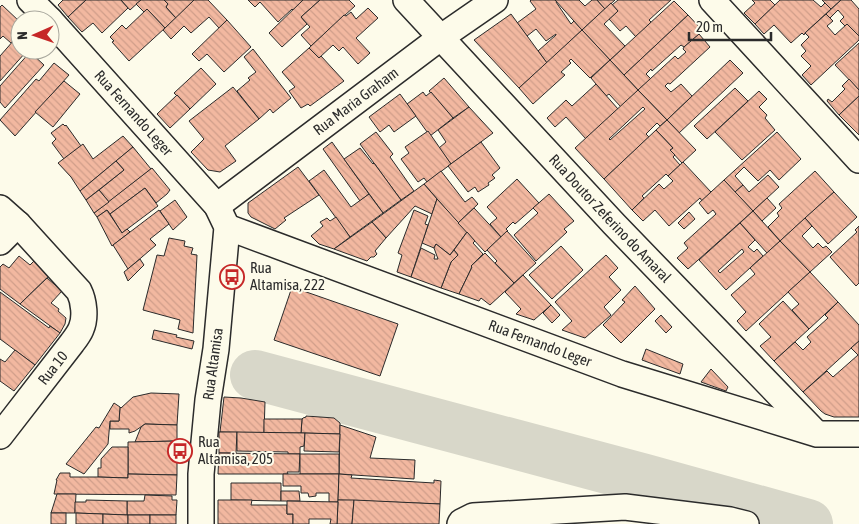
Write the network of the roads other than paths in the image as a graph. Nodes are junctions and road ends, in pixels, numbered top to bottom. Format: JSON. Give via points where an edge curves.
{"nodes":[{"id":1,"x":30,"y":0,"type":"edge"},
{"id":2,"x":406,"y":0,"type":"edge"},
{"id":3,"x":495,"y":0,"type":"edge"},
{"id":4,"x":712,"y":0,"type":"edge"},
{"id":5,"x":40,"y":10,"type":"edge"},
{"id":6,"x":60,"y":31,"type":"edge"},
{"id":7,"x":440,"y":38,"type":"junction"},
{"id":8,"x":859,"y":160,"type":"edge"},
{"id":9,"x":9,"y":216,"type":"edge"},
{"id":10,"x":222,"y":217,"type":"junction"},
{"id":11,"x":0,"y":242,"type":"edge"},
{"id":12,"x":817,"y":434,"type":"junction"},
{"id":13,"x":859,"y":434,"type":"edge"},
{"id":14,"x":0,"y":436,"type":"edge"},
{"id":15,"x":624,"y":515,"type":"edge"},
{"id":16,"x":201,"y":524,"type":"edge"},
{"id":17,"x":460,"y":524,"type":"edge"},
{"id":18,"x":746,"y":524,"type":"edge"}],
"edges":[{"from":1,"to":5,"type":"street","name":"Rua Fernando Leger"},
{"from":2,"to":7,"type":"street","name":"Rua Doutor Zeferino do Amaral"},
{"from":3,"to":7,"type":"street","name":"Rua Maria Graham"},
{"from":4,"to":8,"type":"street"},
{"from":6,"to":10,"type":"street","name":"Rua Fernando Leger"},
{"from":7,"to":10,"type":"street","name":"Rua Maria Graham"},
{"from":7,"to":12,"type":"street","name":"Rua Doutor Zeferino do Amaral"},
{"from":9,"to":11,"type":"street"},
{"from":9,"to":14,"type":"street","name":"Rua 10","via":[[80,291],[84,312],[82,327],[72,343]]},
{"from":10,"to":12,"type":"street","name":"Rua Fernando Leger","via":[[622,374]]},
{"from":10,"to":16,"type":"street","name":"Rua Altamisa","via":[[216,349],[201,474]]},
{"from":12,"to":13,"type":"street","name":"Rua Fernando Leger"},
{"from":15,"to":17,"type":"street","via":[[473,516]]},
{"from":15,"to":18,"type":"street","via":[[730,520]]}]}
